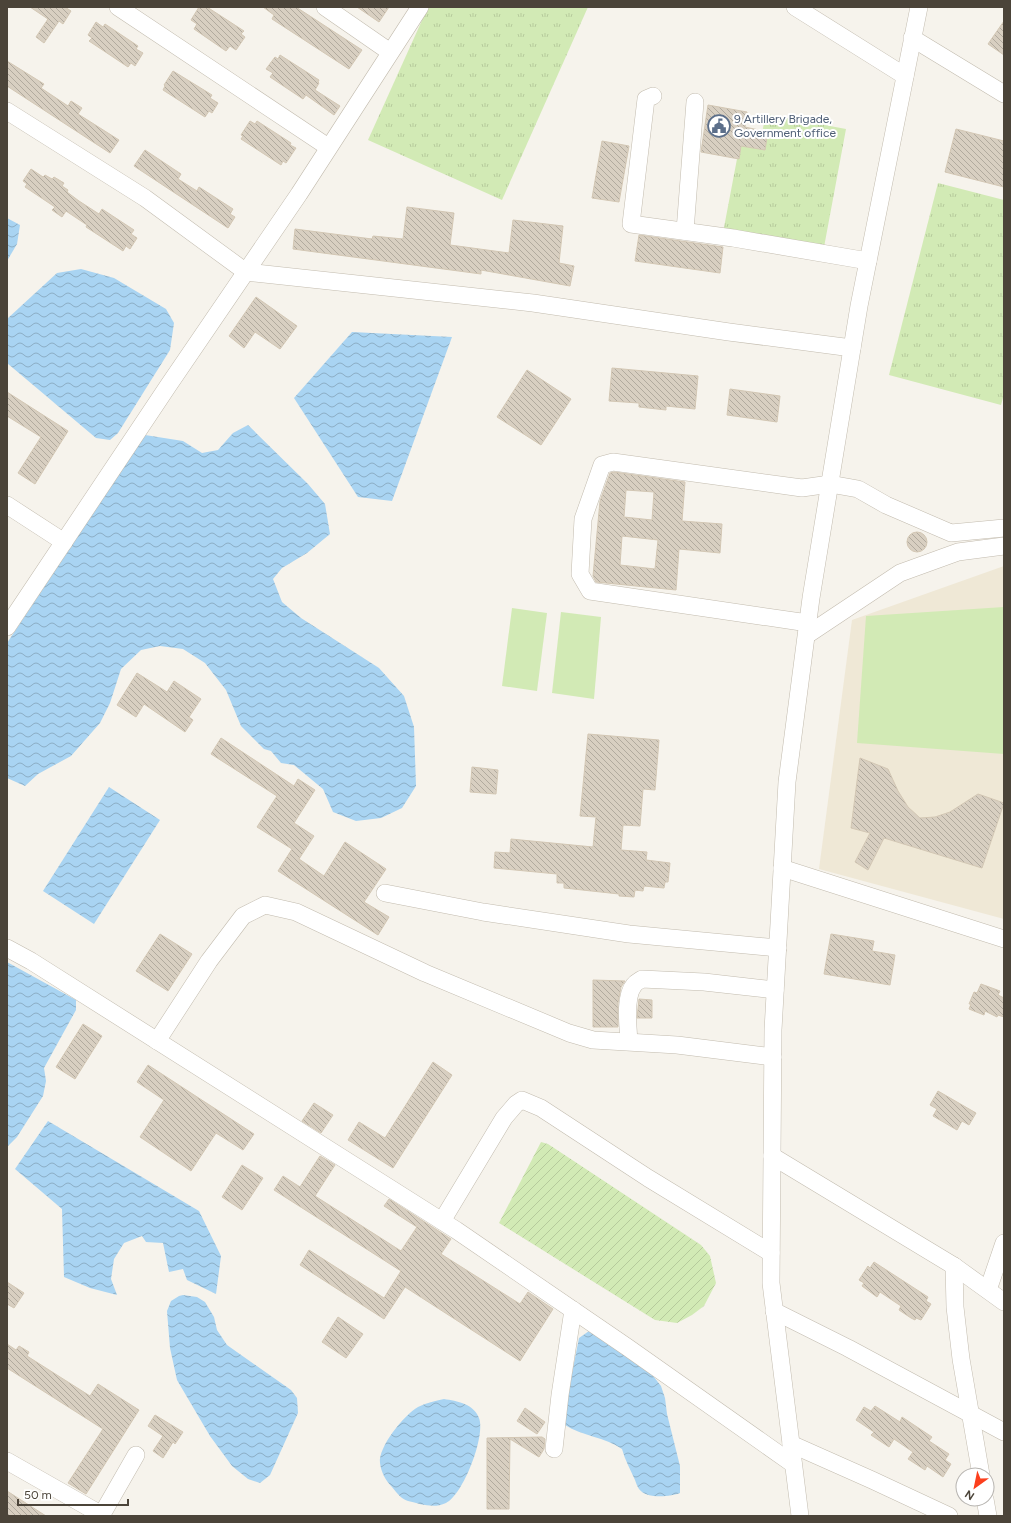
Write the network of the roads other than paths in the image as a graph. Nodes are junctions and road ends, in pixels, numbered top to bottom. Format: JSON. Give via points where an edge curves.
{"nodes":[{"id":1,"x":118,"y":7,"type":"edge"},
{"id":2,"x":325,"y":7,"type":"edge"},
{"id":3,"x":420,"y":7,"type":"edge"},
{"id":4,"x":795,"y":7,"type":"edge"},
{"id":5,"x":918,"y":7,"type":"edge"},
{"id":6,"x":912,"y":38,"type":"junction"},
{"id":7,"x":390,"y":52,"type":"junction"},
{"id":8,"x":905,"y":76,"type":"junction"},
{"id":9,"x":1004,"y":94,"type":"edge"},
{"id":10,"x":653,"y":96,"type":"dead end"},
{"id":11,"x":696,"y":102,"type":"dead end"},
{"id":12,"x":7,"y":111,"type":"edge"},
{"id":13,"x":328,"y":147,"type":"junction"},
{"id":14,"x":685,"y":231,"type":"junction"},
{"id":15,"x":868,"y":261,"type":"junction"},
{"id":16,"x":246,"y":272,"type":"junction"},
{"id":17,"x":852,"y":348,"type":"junction"},
{"id":18,"x":830,"y":484,"type":"junction"},
{"id":19,"x":7,"y":505,"type":"edge"},
{"id":20,"x":1004,"y":528,"type":"edge"},
{"id":21,"x":64,"y":542,"type":"junction"},
{"id":22,"x":1004,"y":546,"type":"edge"},
{"id":23,"x":7,"y":627,"type":"edge"},
{"id":24,"x":808,"y":629,"type":"junction"},
{"id":25,"x":782,"y":868,"type":"junction"},
{"id":26,"x":385,"y":893,"type":"dead end"},
{"id":27,"x":1004,"y":939,"type":"edge"},
{"id":28,"x":7,"y":948,"type":"edge"},
{"id":29,"x":778,"y":948,"type":"junction"},
{"id":30,"x":775,"y":990,"type":"junction"},
{"id":31,"x":157,"y":1041,"type":"junction"},
{"id":32,"x":629,"y":1041,"type":"junction"},
{"id":33,"x":773,"y":1057,"type":"junction"},
{"id":34,"x":772,"y":1156,"type":"junction"},
{"id":35,"x":442,"y":1221,"type":"junction"},
{"id":36,"x":1004,"y":1243,"type":"edge"},
{"id":37,"x":771,"y":1253,"type":"junction"},
{"id":38,"x":954,"y":1266,"type":"junction"},
{"id":39,"x":988,"y":1290,"type":"junction"},
{"id":40,"x":1004,"y":1302,"type":"edge"},
{"id":41,"x":573,"y":1310,"type":"junction"},
{"id":42,"x":774,"y":1311,"type":"junction"},
{"id":43,"x":971,"y":1414,"type":"junction"},
{"id":44,"x":1004,"y":1432,"type":"edge"},
{"id":45,"x":791,"y":1444,"type":"junction"},
{"id":46,"x":554,"y":1449,"type":"dead end"},
{"id":47,"x":136,"y":1455,"type":"dead end"},
{"id":48,"x":7,"y":1460,"type":"edge"},
{"id":49,"x":793,"y":1464,"type":"junction"},
{"id":50,"x":980,"y":1467,"type":"edge"},
{"id":51,"x":102,"y":1516,"type":"edge"},
{"id":52,"x":800,"y":1516,"type":"edge"},
{"id":53,"x":949,"y":1516,"type":"edge"}],
"edges":[{"from":1,"to":13,"type":"street"},
{"from":2,"to":7,"type":"street"},
{"from":3,"to":7,"type":"street"},
{"from":4,"to":8,"type":"street"},
{"from":5,"to":6,"type":"street"},
{"from":6,"to":8,"type":"street"},
{"from":6,"to":9,"type":"street"},
{"from":7,"to":13,"type":"street"},
{"from":8,"to":15,"type":"street"},
{"from":10,"to":14,"type":"street","via":[[646,99],[631,224]]},
{"from":11,"to":14,"type":"street"},
{"from":12,"to":16,"type":"street","via":[[145,198]]},
{"from":13,"to":16,"type":"street"},
{"from":14,"to":15,"type":"street"},
{"from":15,"to":17,"type":"street"},
{"from":16,"to":17,"type":"street","via":[[533,303]]},
{"from":16,"to":21,"type":"street"},
{"from":17,"to":18,"type":"street"},
{"from":18,"to":20,"type":"street","via":[[858,489],[886,505],[951,533]]},
{"from":18,"to":24,"type":"street"},
{"from":18,"to":24,"type":"street","via":[[802,488],[613,462],[602,465],[583,519],[580,574],[590,591]]},
{"from":19,"to":21,"type":"street"},
{"from":21,"to":23,"type":"street"},
{"from":22,"to":24,"type":"street","via":[[958,552],[900,573]]},
{"from":24,"to":25,"type":"street","via":[[787,782]]},
{"from":25,"to":27,"type":"street"},
{"from":25,"to":29,"type":"street"},
{"from":26,"to":29,"type":"street","via":[[484,912],[629,934]]},
{"from":28,"to":31,"type":"street","via":[[32,961]]},
{"from":29,"to":30,"type":"street"},
{"from":30,"to":32,"type":"street","via":[[704,982],[642,979],[631,990],[628,1000]]},
{"from":30,"to":33,"type":"street"},
{"from":31,"to":32,"type":"street","via":[[209,961],[243,916],[264,905],[296,912],[425,973],[569,1033],[593,1040]]},
{"from":31,"to":35,"type":"street"},
{"from":32,"to":33,"type":"street"},
{"from":33,"to":34,"type":"street"},
{"from":34,"to":37,"type":"street"},
{"from":34,"to":38,"type":"street"},
{"from":35,"to":37,"type":"street","via":[[504,1118],[522,1100],[541,1108],[648,1178]]},
{"from":35,"to":41,"type":"street"},
{"from":36,"to":39,"type":"street"},
{"from":37,"to":42,"type":"street"},
{"from":38,"to":39,"type":"street"},
{"from":38,"to":43,"type":"street","via":[[956,1314]]},
{"from":39,"to":40,"type":"street"},
{"from":41,"to":46,"type":"street"},
{"from":41,"to":49,"type":"street"},
{"from":42,"to":43,"type":"street"},
{"from":42,"to":45,"type":"street"},
{"from":43,"to":44,"type":"street"},
{"from":43,"to":50,"type":"street"},
{"from":45,"to":49,"type":"street"},
{"from":45,"to":53,"type":"street"},
{"from":47,"to":51,"type":"street"},
{"from":48,"to":51,"type":"street"},
{"from":49,"to":52,"type":"street"}]}
